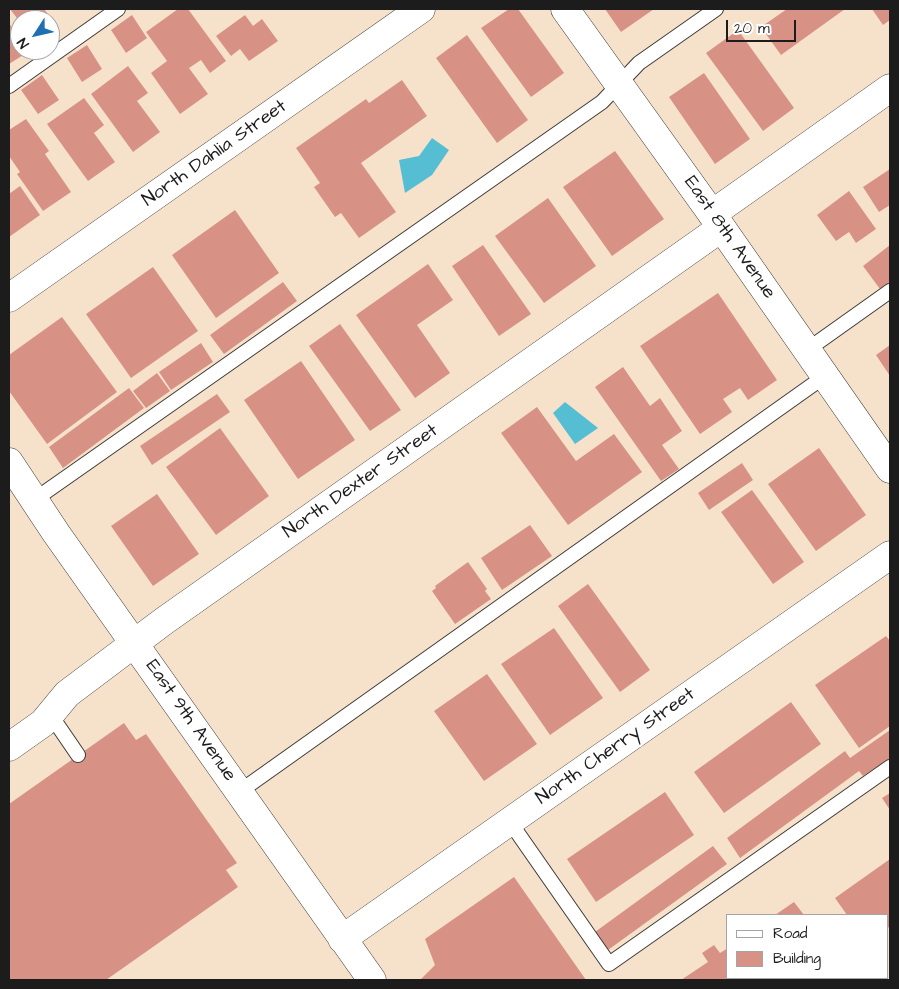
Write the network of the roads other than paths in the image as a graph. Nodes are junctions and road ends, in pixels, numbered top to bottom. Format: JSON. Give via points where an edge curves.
{"nodes":[{"id":1,"x":118,"y":9,"type":"edge"},
{"id":2,"x":422,"y":9,"type":"edge"},
{"id":3,"x":565,"y":9,"type":"edge"},
{"id":4,"x":716,"y":9,"type":"edge"},
{"id":5,"x":619,"y":84,"type":"junction"},
{"id":6,"x":9,"y":86,"type":"edge"},
{"id":7,"x":890,"y":88,"type":"edge"},
{"id":8,"x":717,"y":221,"type":"junction"},
{"id":9,"x":890,"y":291,"type":"edge"},
{"id":10,"x":9,"y":298,"type":"edge"},
{"id":11,"x":807,"y":350,"type":"junction"},
{"id":12,"x":825,"y":376,"type":"junction"},
{"id":13,"x":9,"y":462,"type":"edge"},
{"id":14,"x":890,"y":469,"type":"edge"},
{"id":15,"x":34,"y":500,"type":"junction"},
{"id":16,"x":890,"y":556,"type":"edge"},
{"id":17,"x":136,"y":644,"type":"junction"},
{"id":18,"x":50,"y":714,"type":"junction"},
{"id":19,"x":9,"y":747,"type":"edge"},
{"id":20,"x":78,"y":755,"type":"dead end"},
{"id":21,"x":890,"y":767,"type":"edge"},
{"id":22,"x":239,"y":792,"type":"junction"},
{"id":23,"x":510,"y":822,"type":"junction"},
{"id":24,"x":342,"y":938,"type":"junction"},
{"id":25,"x":372,"y":980,"type":"edge"}],
"edges":[{"from":1,"to":6,"type":"lane"},
{"from":2,"to":10,"type":"street","name":"North Dahlia Street"},
{"from":3,"to":5,"type":"street","name":"East 8th Avenue"},
{"from":4,"to":5,"type":"lane","via":[[639,63]]},
{"from":5,"to":8,"type":"street","name":"East 8th Avenue"},
{"from":5,"to":15,"type":"lane","via":[[602,102]]},
{"from":7,"to":8,"type":"street","name":"North Dexter Street"},
{"from":8,"to":11,"type":"street","name":"East 8th Avenue"},
{"from":8,"to":17,"type":"street","name":"North Dexter Street"},
{"from":9,"to":11,"type":"lane"},
{"from":11,"to":12,"type":"street","name":"East 8th Avenue"},
{"from":12,"to":14,"type":"street","name":"East 8th Avenue"},
{"from":12,"to":22,"type":"lane"},
{"from":13,"to":15,"type":"street","name":"East 9th Avenue"},
{"from":15,"to":17,"type":"street","name":"East 9th Avenue"},
{"from":16,"to":23,"type":"street","name":"North Cherry Street"},
{"from":17,"to":18,"type":"street","name":"North Dexter Street","via":[[68,694]]},
{"from":17,"to":22,"type":"street","name":"East 9th Avenue"},
{"from":18,"to":19,"type":"street","name":"North Dexter Street","via":[[43,723]]},
{"from":18,"to":20,"type":"lane"},
{"from":21,"to":23,"type":"lane","via":[[609,964]]},
{"from":22,"to":24,"type":"street","name":"East 9th Avenue"},
{"from":23,"to":24,"type":"street","name":"North Cherry Street"},
{"from":24,"to":25,"type":"street","name":"East 9th Avenue"}]}
